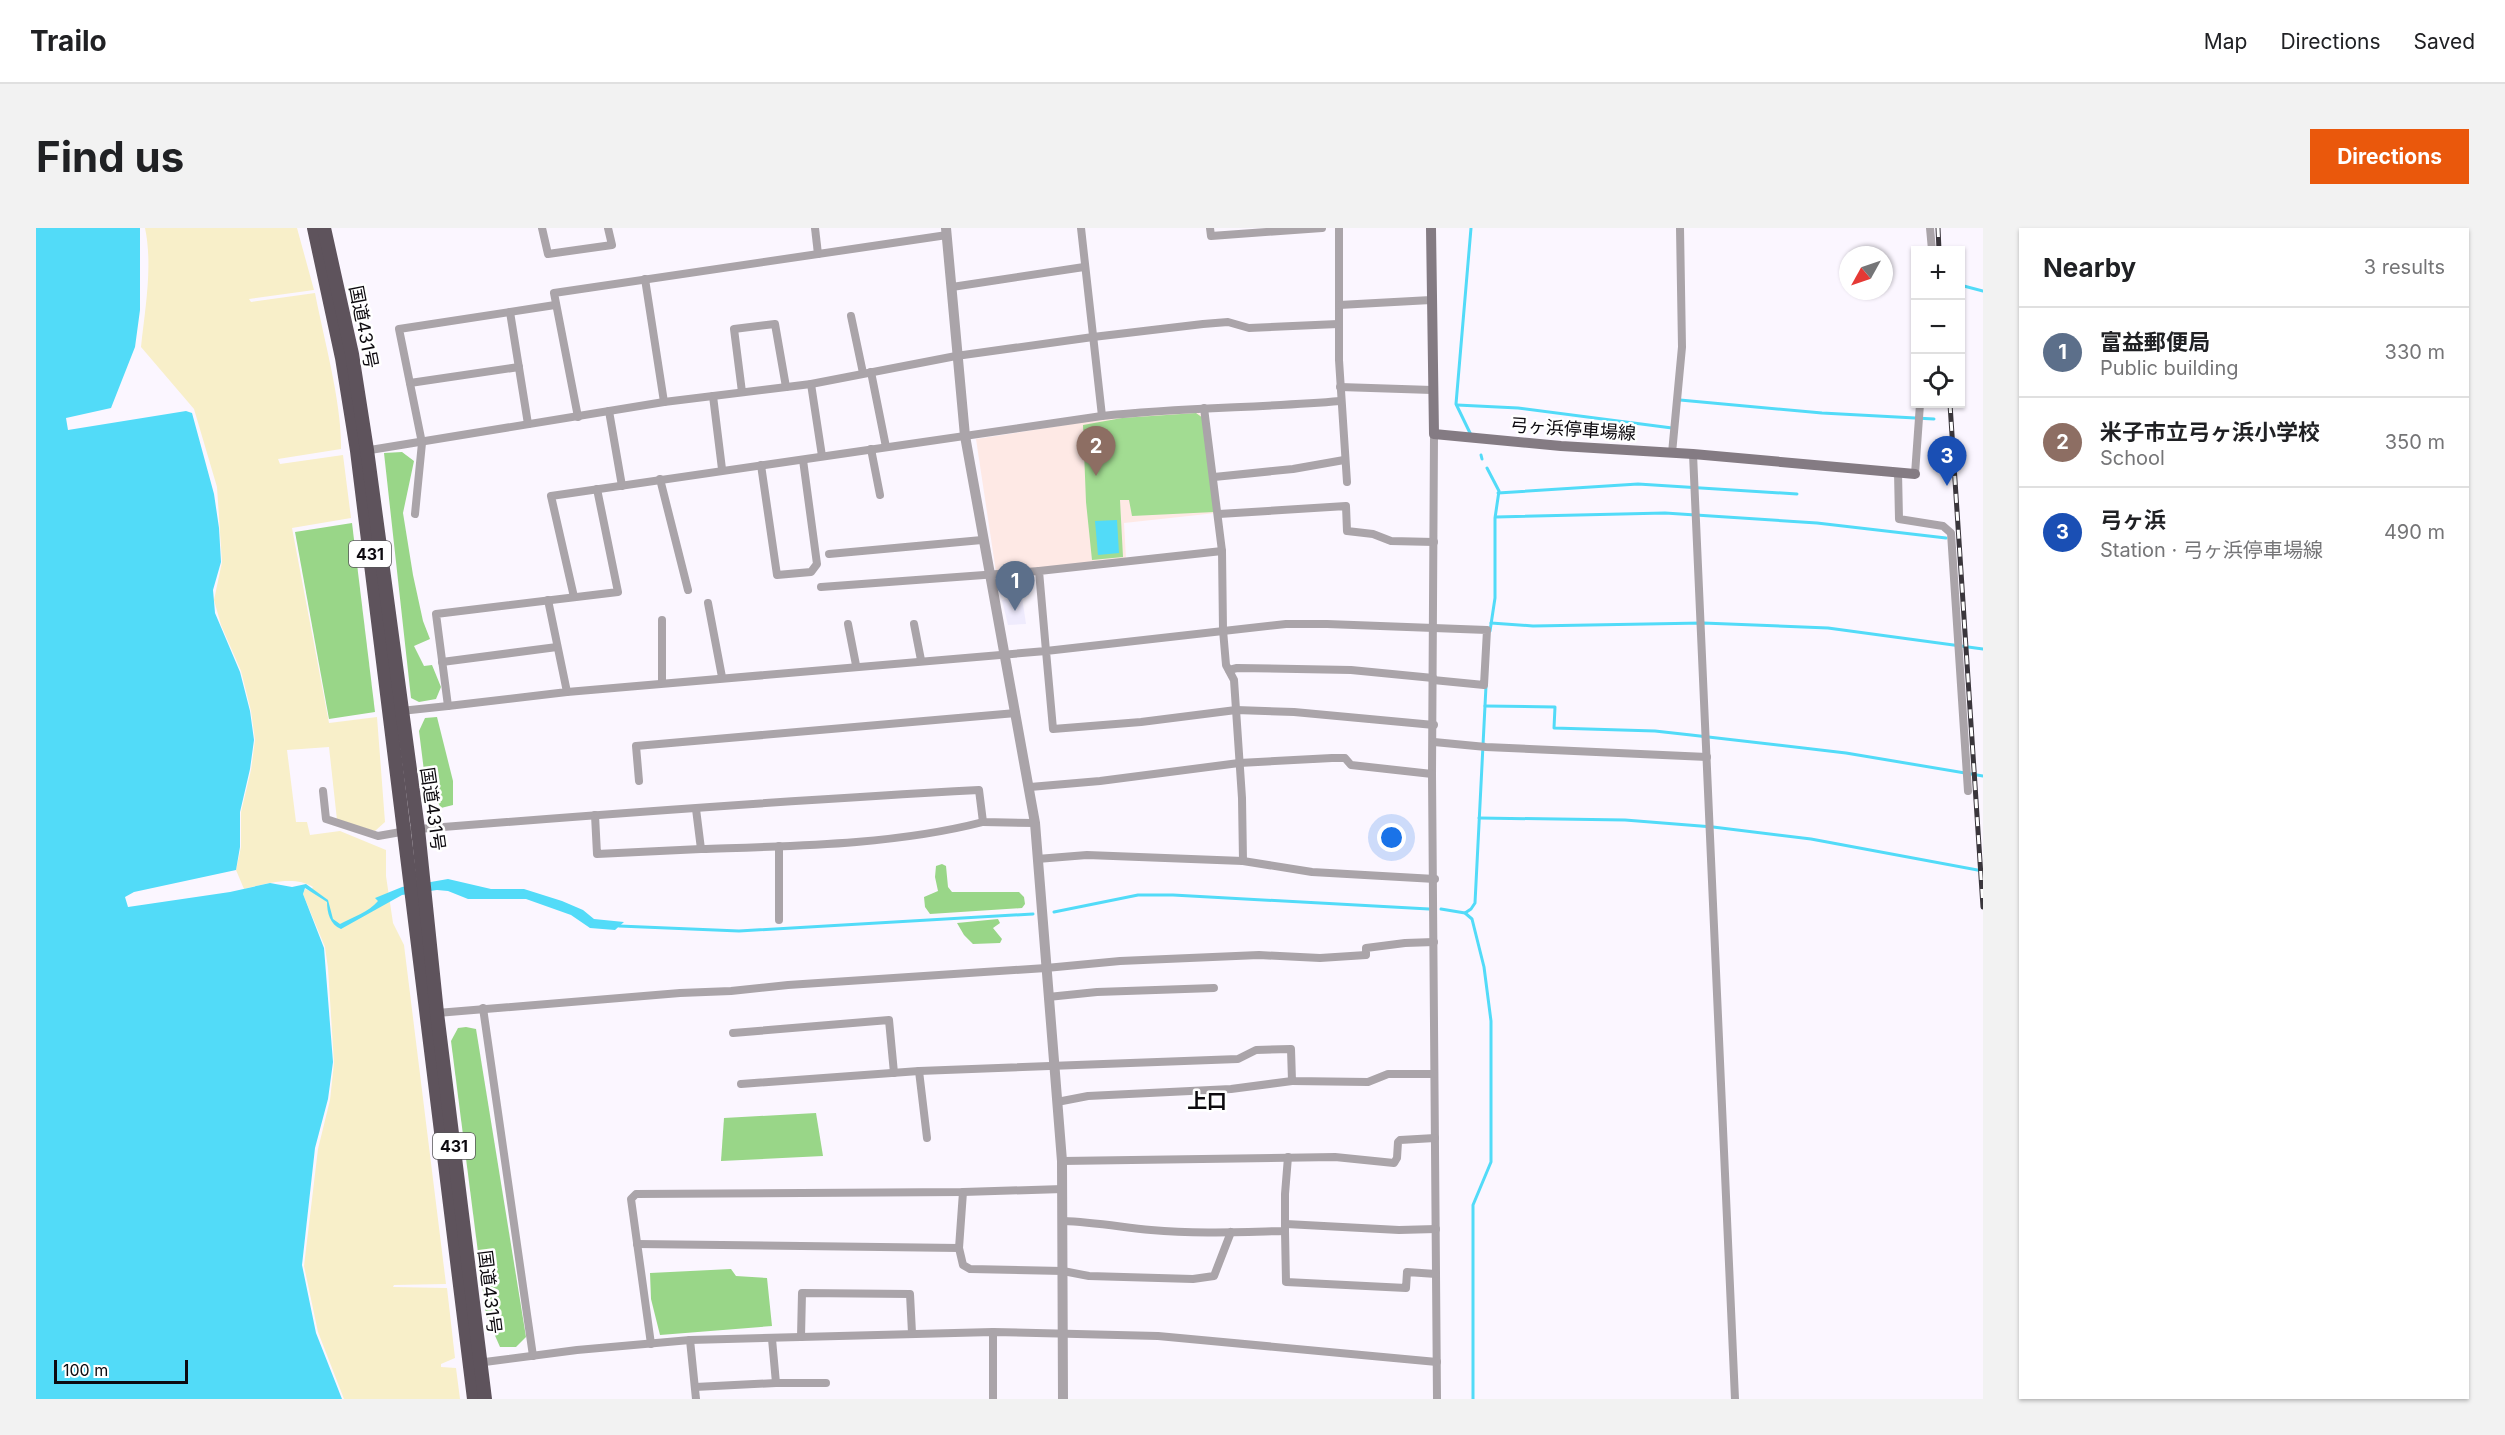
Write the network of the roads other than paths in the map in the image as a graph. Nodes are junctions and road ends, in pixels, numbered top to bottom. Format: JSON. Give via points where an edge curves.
{"nodes":[{"id":1,"x":314,"y":228,"type":"edge"},
{"id":2,"x":324,"y":228,"type":"edge"},
{"id":3,"x":542,"y":228,"type":"edge"},
{"id":4,"x":608,"y":228,"type":"edge"},
{"id":5,"x":814,"y":228,"type":"edge"},
{"id":6,"x":1081,"y":228,"type":"edge"},
{"id":7,"x":1210,"y":228,"type":"edge"},
{"id":8,"x":1322,"y":228,"type":"edge"},
{"id":9,"x":1339,"y":228,"type":"edge"},
{"id":10,"x":1431,"y":228,"type":"edge"},
{"id":11,"x":1680,"y":228,"type":"edge"},
{"id":12,"x":1930,"y":228,"type":"edge"},
{"id":13,"x":946,"y":232,"type":"edge"},
{"id":14,"x":1932,"y":246,"type":"edge"},
{"id":15,"x":819,"y":254,"type":"junction"},
{"id":16,"x":1084,"y":267,"type":"junction"},
{"id":17,"x":645,"y":279,"type":"junction"},
{"id":18,"x":952,"y":287,"type":"junction"},
{"id":19,"x":1431,"y":300,"type":"junction"},
{"id":20,"x":555,"y":305,"type":"junction"},
{"id":21,"x":1339,"y":305,"type":"junction"},
{"id":22,"x":510,"y":312,"type":"junction"},
{"id":23,"x":851,"y":316,"type":"dead end"},
{"id":24,"x":1338,"y":324,"type":"junction"},
{"id":25,"x":1093,"y":337,"type":"junction"},
{"id":26,"x":956,"y":356,"type":"junction"},
{"id":27,"x":519,"y":367,"type":"junction"},
{"id":28,"x":867,"y":373,"type":"junction"},
{"id":29,"x":410,"y":383,"type":"junction"},
{"id":30,"x":811,"y":384,"type":"junction"},
{"id":31,"x":786,"y":387,"type":"junction"},
{"id":32,"x":1340,"y":387,"type":"junction"},
{"id":33,"x":1432,"y":390,"type":"junction"},
{"id":34,"x":742,"y":392,"type":"junction"},
{"id":35,"x":713,"y":396,"type":"junction"},
{"id":36,"x":1340,"y":401,"type":"junction"},
{"id":37,"x":664,"y":402,"type":"junction"},
{"id":38,"x":1204,"y":408,"type":"junction"},
{"id":39,"x":1920,"y":408,"type":"edge"},
{"id":40,"x":609,"y":411,"type":"junction"},
{"id":41,"x":1102,"y":416,"type":"junction"},
{"id":42,"x":578,"y":417,"type":"junction"},
{"id":43,"x":528,"y":424,"type":"junction"},
{"id":44,"x":1434,"y":434,"type":"junction"},
{"id":45,"x":964,"y":436,"type":"junction"},
{"id":46,"x":422,"y":442,"type":"junction"},
{"id":47,"x":886,"y":447,"type":"junction"},
{"id":48,"x":871,"y":449,"type":"junction"},
{"id":49,"x":362,"y":451,"type":"junction"},
{"id":50,"x":1672,"y":453,"type":"junction"},
{"id":51,"x":1693,"y":454,"type":"junction"},
{"id":52,"x":822,"y":456,"type":"junction"},
{"id":53,"x":803,"y":460,"type":"junction"},
{"id":54,"x":1344,"y":460,"type":"junction"},
{"id":55,"x":761,"y":465,"type":"junction"},
{"id":56,"x":722,"y":470,"type":"junction"},
{"id":57,"x":1898,"y":472,"type":"junction"},
{"id":58,"x":1915,"y":474,"type":"joint"},
{"id":59,"x":1214,"y":477,"type":"junction"},
{"id":60,"x":660,"y":479,"type":"junction"},
{"id":61,"x":1347,"y":482,"type":"dead end"},
{"id":62,"x":622,"y":486,"type":"junction"},
{"id":63,"x":597,"y":489,"type":"junction"},
{"id":64,"x":880,"y":495,"type":"dead end"},
{"id":65,"x":415,"y":514,"type":"dead end"},
{"id":66,"x":1219,"y":514,"type":"junction"},
{"id":67,"x":982,"y":540,"type":"junction"},
{"id":68,"x":1434,"y":542,"type":"junction"},
{"id":69,"x":1222,"y":551,"type":"junction"},
{"id":70,"x":829,"y":554,"type":"dead end"},
{"id":71,"x":1039,"y":571,"type":"junction"},
{"id":72,"x":988,"y":575,"type":"junction"},
{"id":73,"x":821,"y":587,"type":"dead end"},
{"id":74,"x":688,"y":590,"type":"dead end"},
{"id":75,"x":574,"y":597,"type":"junction"},
{"id":76,"x":548,"y":600,"type":"junction"},
{"id":77,"x":708,"y":603,"type":"dead end"},
{"id":78,"x":662,"y":620,"type":"dead end"},
{"id":79,"x":848,"y":624,"type":"dead end"},
{"id":80,"x":914,"y":624,"type":"dead end"},
{"id":81,"x":1433,"y":629,"type":"junction"},
{"id":82,"x":1223,"y":630,"type":"junction"},
{"id":83,"x":557,"y":647,"type":"junction"},
{"id":84,"x":1046,"y":651,"type":"junction"},
{"id":85,"x":1004,"y":652,"type":"junction"},
{"id":86,"x":921,"y":660,"type":"junction"},
{"id":87,"x":442,"y":662,"type":"junction"},
{"id":88,"x":856,"y":665,"type":"junction"},
{"id":89,"x":1229,"y":670,"type":"junction"},
{"id":90,"x":722,"y":677,"type":"junction"},
{"id":91,"x":1433,"y":679,"type":"junction"},
{"id":92,"x":663,"y":682,"type":"junction"},
{"id":93,"x":567,"y":692,"type":"junction"},
{"id":94,"x":448,"y":706,"type":"junction"},
{"id":95,"x":1236,"y":710,"type":"junction"},
{"id":96,"x":401,"y":711,"type":"junction"},
{"id":97,"x":1016,"y":713,"type":"junction"},
{"id":98,"x":1434,"y":725,"type":"junction"},
{"id":99,"x":1434,"y":742,"type":"junction"},
{"id":100,"x":1707,"y":757,"type":"junction"},
{"id":101,"x":1239,"y":763,"type":"junction"},
{"id":102,"x":1432,"y":774,"type":"junction"},
{"id":103,"x":639,"y":781,"type":"dead end"},
{"id":104,"x":1030,"y":787,"type":"junction"},
{"id":105,"x":323,"y":791,"type":"dead end"},
{"id":106,"x":1968,"y":791,"type":"dead end"},
{"id":107,"x":696,"y":809,"type":"junction"},
{"id":108,"x":595,"y":815,"type":"junction"},
{"id":109,"x":983,"y":822,"type":"junction"},
{"id":110,"x":1035,"y":823,"type":"junction"},
{"id":111,"x":411,"y":830,"type":"junction"},
{"id":112,"x":779,"y":846,"type":"junction"},
{"id":113,"x":701,"y":849,"type":"junction"},
{"id":114,"x":1037,"y":859,"type":"junction"},
{"id":115,"x":1243,"y":861,"type":"junction"},
{"id":116,"x":1435,"y":879,"type":"junction"},
{"id":117,"x":418,"y":888,"type":"junction"},
{"id":118,"x":779,"y":920,"type":"dead end"},
{"id":119,"x":1434,"y":942,"type":"junction"},
{"id":120,"x":1046,"y":968,"type":"junction"},
{"id":121,"x":1214,"y":988,"type":"dead end"},
{"id":122,"x":1048,"y":997,"type":"junction"},
{"id":123,"x":483,"y":1008,"type":"junction"},
{"id":124,"x":437,"y":1013,"type":"junction"},
{"id":125,"x":733,"y":1033,"type":"dead end"},
{"id":126,"x":1055,"y":1067,"type":"junction"},
{"id":127,"x":919,"y":1071,"type":"junction"},
{"id":128,"x":894,"y":1073,"type":"junction"},
{"id":129,"x":1434,"y":1074,"type":"junction"},
{"id":130,"x":1292,"y":1080,"type":"junction"},
{"id":131,"x":741,"y":1084,"type":"dead end"},
{"id":132,"x":1057,"y":1102,"type":"junction"},
{"id":133,"x":927,"y":1138,"type":"dead end"},
{"id":134,"x":1435,"y":1138,"type":"junction"},
{"id":135,"x":1288,"y":1157,"type":"junction"},
{"id":136,"x":1062,"y":1161,"type":"junction"},
{"id":137,"x":1063,"y":1189,"type":"junction"},
{"id":138,"x":963,"y":1192,"type":"junction"},
{"id":139,"x":1063,"y":1221,"type":"junction"},
{"id":140,"x":1285,"y":1228,"type":"junction"},
{"id":141,"x":1436,"y":1229,"type":"junction"},
{"id":142,"x":1231,"y":1232,"type":"junction"},
{"id":143,"x":637,"y":1244,"type":"junction"},
{"id":144,"x":959,"y":1248,"type":"junction"},
{"id":145,"x":1063,"y":1271,"type":"junction"},
{"id":146,"x":1436,"y":1274,"type":"junction"},
{"id":147,"x":993,"y":1332,"type":"junction"},
{"id":148,"x":1063,"y":1332,"type":"junction"},
{"id":149,"x":912,"y":1333,"type":"junction"},
{"id":150,"x":801,"y":1337,"type":"junction"},
{"id":151,"x":772,"y":1339,"type":"junction"},
{"id":152,"x":690,"y":1340,"type":"junction"},
{"id":153,"x":651,"y":1344,"type":"junction"},
{"id":154,"x":533,"y":1356,"type":"junction"},
{"id":155,"x":1437,"y":1362,"type":"junction"},
{"id":156,"x":475,"y":1363,"type":"junction"},
{"id":157,"x":776,"y":1383,"type":"junction"},
{"id":158,"x":826,"y":1383,"type":"dead end"},
{"id":159,"x":695,"y":1387,"type":"junction"},
{"id":160,"x":474,"y":1399,"type":"edge"},
{"id":161,"x":485,"y":1399,"type":"edge"},
{"id":162,"x":696,"y":1399,"type":"edge"},
{"id":163,"x":993,"y":1399,"type":"edge"},
{"id":164,"x":1063,"y":1399,"type":"edge"},
{"id":165,"x":1437,"y":1399,"type":"edge"},
{"id":166,"x":1735,"y":1399,"type":"edge"}],
"edges":[{"from":1,"to":49,"type":"highway","name":"国道431号","number":"431"},
{"from":2,"to":49,"type":"highway","name":"国道431号","number":"431","via":[[351,354]]},
{"from":3,"to":4,"type":"street","via":[[548,254],[612,245]]},
{"from":5,"to":15,"type":"street"},
{"from":6,"to":16,"type":"street"},
{"from":7,"to":8,"type":"street","via":[[1211,236]]},
{"from":9,"to":21,"type":"street"},
{"from":10,"to":19,"type":"main road"},
{"from":11,"to":50,"type":"street","via":[[1682,347]]},
{"from":12,"to":14,"type":"street"},
{"from":13,"to":15,"type":"street"},
{"from":13,"to":18,"type":"street"},
{"from":15,"to":17,"type":"street"},
{"from":16,"to":18,"type":"street"},
{"from":16,"to":25,"type":"street"},
{"from":17,"to":20,"type":"street","via":[[554,293]]},
{"from":17,"to":37,"type":"street"},
{"from":18,"to":26,"type":"street"},
{"from":19,"to":21,"type":"street"},
{"from":19,"to":33,"type":"main road"},
{"from":20,"to":22,"type":"street"},
{"from":20,"to":42,"type":"street"},
{"from":21,"to":24,"type":"street"},
{"from":22,"to":27,"type":"street"},
{"from":22,"to":29,"type":"street","via":[[399,329]]},
{"from":23,"to":28,"type":"street"},
{"from":24,"to":25,"type":"street","via":[[1249,328],[1228,322]]},
{"from":24,"to":32,"type":"street"},
{"from":25,"to":26,"type":"street"},
{"from":25,"to":41,"type":"street"},
{"from":26,"to":28,"type":"street"},
{"from":26,"to":45,"type":"street"},
{"from":27,"to":29,"type":"street"},
{"from":27,"to":43,"type":"street"},
{"from":28,"to":30,"type":"street"},
{"from":28,"to":47,"type":"street"},
{"from":29,"to":46,"type":"street"},
{"from":30,"to":31,"type":"street"},
{"from":30,"to":52,"type":"street"},
{"from":31,"to":34,"type":"street"},
{"from":31,"to":34,"type":"street","via":[[775,324],[734,329]]},
{"from":32,"to":33,"type":"street"},
{"from":32,"to":36,"type":"street"},
{"from":33,"to":44,"type":"main road"},
{"from":34,"to":35,"type":"street"},
{"from":35,"to":37,"type":"street"},
{"from":35,"to":56,"type":"street"},
{"from":36,"to":38,"type":"street"},
{"from":36,"to":54,"type":"street"},
{"from":37,"to":40,"type":"street"},
{"from":38,"to":41,"type":"street"},
{"from":38,"to":59,"type":"street"},
{"from":39,"to":58,"type":"street"},
{"from":40,"to":42,"type":"street"},
{"from":40,"to":62,"type":"street"},
{"from":41,"to":45,"type":"street"},
{"from":42,"to":43,"type":"street"},
{"from":43,"to":46,"type":"street"},
{"from":44,"to":50,"type":"main road","name":"弓ヶ浜停車場線"},
{"from":44,"to":68,"type":"street"},
{"from":45,"to":47,"type":"street"},
{"from":45,"to":67,"type":"street"},
{"from":46,"to":49,"type":"street"},
{"from":46,"to":65,"type":"street"},
{"from":47,"to":48,"type":"street"},
{"from":48,"to":52,"type":"street"},
{"from":48,"to":64,"type":"street"},
{"from":49,"to":96,"type":"highway","name":"国道431号","number":"431"},
{"from":49,"to":111,"type":"highway","name":"国道431号","number":"431"},
{"from":50,"to":51,"type":"main road","name":"弓ヶ浜停車場線"},
{"from":51,"to":57,"type":"main road","name":"弓ヶ浜停車場線"},
{"from":51,"to":100,"type":"street"},
{"from":52,"to":53,"type":"street"},
{"from":53,"to":55,"type":"street"},
{"from":53,"to":55,"type":"street","via":[[817,564],[811,572],[777,575]]},
{"from":54,"to":59,"type":"street"},
{"from":54,"to":61,"type":"street"},
{"from":55,"to":56,"type":"street"},
{"from":56,"to":60,"type":"street"},
{"from":57,"to":58,"type":"main road","name":"弓ヶ浜停車場線"},
{"from":57,"to":106,"type":"street","via":[[1899,519],[1943,526],[1951,533]]},
{"from":59,"to":66,"type":"street"},
{"from":60,"to":62,"type":"street"},
{"from":60,"to":74,"type":"street"},
{"from":62,"to":63,"type":"street"},
{"from":63,"to":75,"type":"street","via":[[618,592]]},
{"from":63,"to":75,"type":"street","via":[[551,496]]},
{"from":66,"to":68,"type":"street","via":[[1346,506],[1347,531],[1391,541]]},
{"from":66,"to":69,"type":"street"},
{"from":67,"to":70,"type":"street"},
{"from":67,"to":72,"type":"street"},
{"from":68,"to":81,"type":"street"},
{"from":69,"to":71,"type":"street"},
{"from":69,"to":82,"type":"street"},
{"from":71,"to":72,"type":"street"},
{"from":71,"to":84,"type":"street"},
{"from":72,"to":73,"type":"street"},
{"from":72,"to":85,"type":"street"},
{"from":75,"to":76,"type":"street"},
{"from":76,"to":83,"type":"street"},
{"from":76,"to":87,"type":"street","via":[[436,614]]},
{"from":77,"to":90,"type":"street"},
{"from":78,"to":92,"type":"street"},
{"from":79,"to":88,"type":"street"},
{"from":80,"to":86,"type":"street"},
{"from":81,"to":82,"type":"street","via":[[1286,624]]},
{"from":81,"to":91,"type":"street"},
{"from":81,"to":91,"type":"street","via":[[1487,630],[1484,685]]},
{"from":82,"to":84,"type":"street"},
{"from":82,"to":89,"type":"street"},
{"from":83,"to":87,"type":"street"},
{"from":83,"to":93,"type":"street"},
{"from":84,"to":85,"type":"street"},
{"from":84,"to":95,"type":"street","via":[[1053,729]]},
{"from":85,"to":86,"type":"street"},
{"from":85,"to":97,"type":"street"},
{"from":86,"to":88,"type":"street"},
{"from":87,"to":94,"type":"street"},
{"from":88,"to":90,"type":"street"},
{"from":89,"to":91,"type":"street","via":[[1351,670]]},
{"from":89,"to":95,"type":"street","via":[[1234,680]]},
{"from":90,"to":92,"type":"street"},
{"from":91,"to":98,"type":"street"},
{"from":92,"to":93,"type":"street"},
{"from":93,"to":94,"type":"street"},
{"from":94,"to":96,"type":"street"},
{"from":95,"to":98,"type":"street"},
{"from":95,"to":101,"type":"street"},
{"from":96,"to":111,"type":"highway","name":"国道431号","number":"431"},
{"from":97,"to":103,"type":"street","via":[[636,746]]},
{"from":97,"to":104,"type":"street"},
{"from":98,"to":99,"type":"street"},
{"from":99,"to":100,"type":"street"},
{"from":99,"to":102,"type":"street"},
{"from":100,"to":166,"type":"street"},
{"from":101,"to":102,"type":"street","via":[[1345,758],[1351,765]]},
{"from":101,"to":104,"type":"street"},
{"from":101,"to":115,"type":"street"},
{"from":102,"to":116,"type":"street"},
{"from":104,"to":110,"type":"street"},
{"from":105,"to":111,"type":"street","via":[[326,819],[378,836]]},
{"from":107,"to":108,"type":"street"},
{"from":107,"to":109,"type":"street","via":[[979,790]]},
{"from":107,"to":113,"type":"street"},
{"from":108,"to":111,"type":"street"},
{"from":108,"to":113,"type":"street","via":[[597,854]]},
{"from":109,"to":110,"type":"street"},
{"from":109,"to":112,"type":"street","via":[[929,835]]},
{"from":110,"to":114,"type":"street"},
{"from":111,"to":117,"type":"highway","name":"国道431号","number":"431"},
{"from":112,"to":113,"type":"street"},
{"from":112,"to":118,"type":"street"},
{"from":114,"to":115,"type":"street","via":[[1088,855]]},
{"from":114,"to":120,"type":"street"},
{"from":115,"to":116,"type":"street","via":[[1312,872]]},
{"from":116,"to":119,"type":"street"},
{"from":117,"to":124,"type":"highway","name":"国道431号","number":"431"},
{"from":117,"to":156,"type":"highway","name":"国道431号","number":"431"},
{"from":119,"to":120,"type":"street","via":[[1366,948],[1366,955],[1343,958],[1259,955]]},
{"from":119,"to":129,"type":"street"},
{"from":120,"to":122,"type":"street"},
{"from":120,"to":123,"type":"street"},
{"from":121,"to":122,"type":"street"},
{"from":122,"to":126,"type":"street"},
{"from":123,"to":124,"type":"street"},
{"from":123,"to":154,"type":"street"},
{"from":124,"to":156,"type":"highway","name":"国道431号","number":"431"},
{"from":125,"to":128,"type":"street","via":[[889,1020]]},
{"from":126,"to":127,"type":"street"},
{"from":126,"to":130,"type":"street","via":[[1238,1059],[1256,1050],[1291,1049]]},
{"from":126,"to":132,"type":"street"},
{"from":127,"to":128,"type":"street"},
{"from":127,"to":133,"type":"street"},
{"from":128,"to":131,"type":"street"},
{"from":129,"to":130,"type":"street","via":[[1388,1074],[1368,1082]]},
{"from":129,"to":134,"type":"street"},
{"from":130,"to":132,"type":"street","via":[[1231,1089],[1088,1096]]},
{"from":132,"to":136,"type":"street"},
{"from":134,"to":135,"type":"street","via":[[1400,1140],[1394,1163]]},
{"from":134,"to":141,"type":"street"},
{"from":135,"to":136,"type":"street"},
{"from":135,"to":140,"type":"street"},
{"from":136,"to":137,"type":"street"},
{"from":137,"to":138,"type":"street"},
{"from":137,"to":139,"type":"street"},
{"from":138,"to":143,"type":"street","via":[[636,1194],[631,1199]]},
{"from":138,"to":144,"type":"street"},
{"from":139,"to":142,"type":"street","via":[[1150,1230]]},
{"from":139,"to":145,"type":"street"},
{"from":140,"to":141,"type":"street"},
{"from":140,"to":142,"type":"street"},
{"from":140,"to":146,"type":"street","via":[[1286,1282],[1406,1288],[1407,1272]]},
{"from":141,"to":146,"type":"street"},
{"from":142,"to":145,"type":"street","via":[[1214,1276],[1089,1276]]},
{"from":143,"to":144,"type":"street"},
{"from":143,"to":153,"type":"street"},
{"from":144,"to":145,"type":"street","via":[[963,1264],[970,1269]]},
{"from":145,"to":148,"type":"street"},
{"from":146,"to":155,"type":"street"},
{"from":147,"to":148,"type":"street"},
{"from":147,"to":149,"type":"street"},
{"from":147,"to":163,"type":"street"},
{"from":148,"to":155,"type":"street","via":[[1170,1336]]},
{"from":148,"to":164,"type":"street"},
{"from":149,"to":150,"type":"street"},
{"from":149,"to":150,"type":"street","via":[[910,1294],[802,1293]]},
{"from":150,"to":151,"type":"street"},
{"from":151,"to":152,"type":"street"},
{"from":151,"to":157,"type":"street"},
{"from":152,"to":153,"type":"street"},
{"from":152,"to":159,"type":"street"},
{"from":153,"to":154,"type":"street"},
{"from":154,"to":156,"type":"street"},
{"from":155,"to":165,"type":"street"},
{"from":156,"to":160,"type":"highway","name":"国道431号","number":"431"},
{"from":156,"to":161,"type":"highway","name":"国道431号","number":"431"},
{"from":157,"to":158,"type":"street"},
{"from":157,"to":159,"type":"street"},
{"from":159,"to":162,"type":"street"}]}
